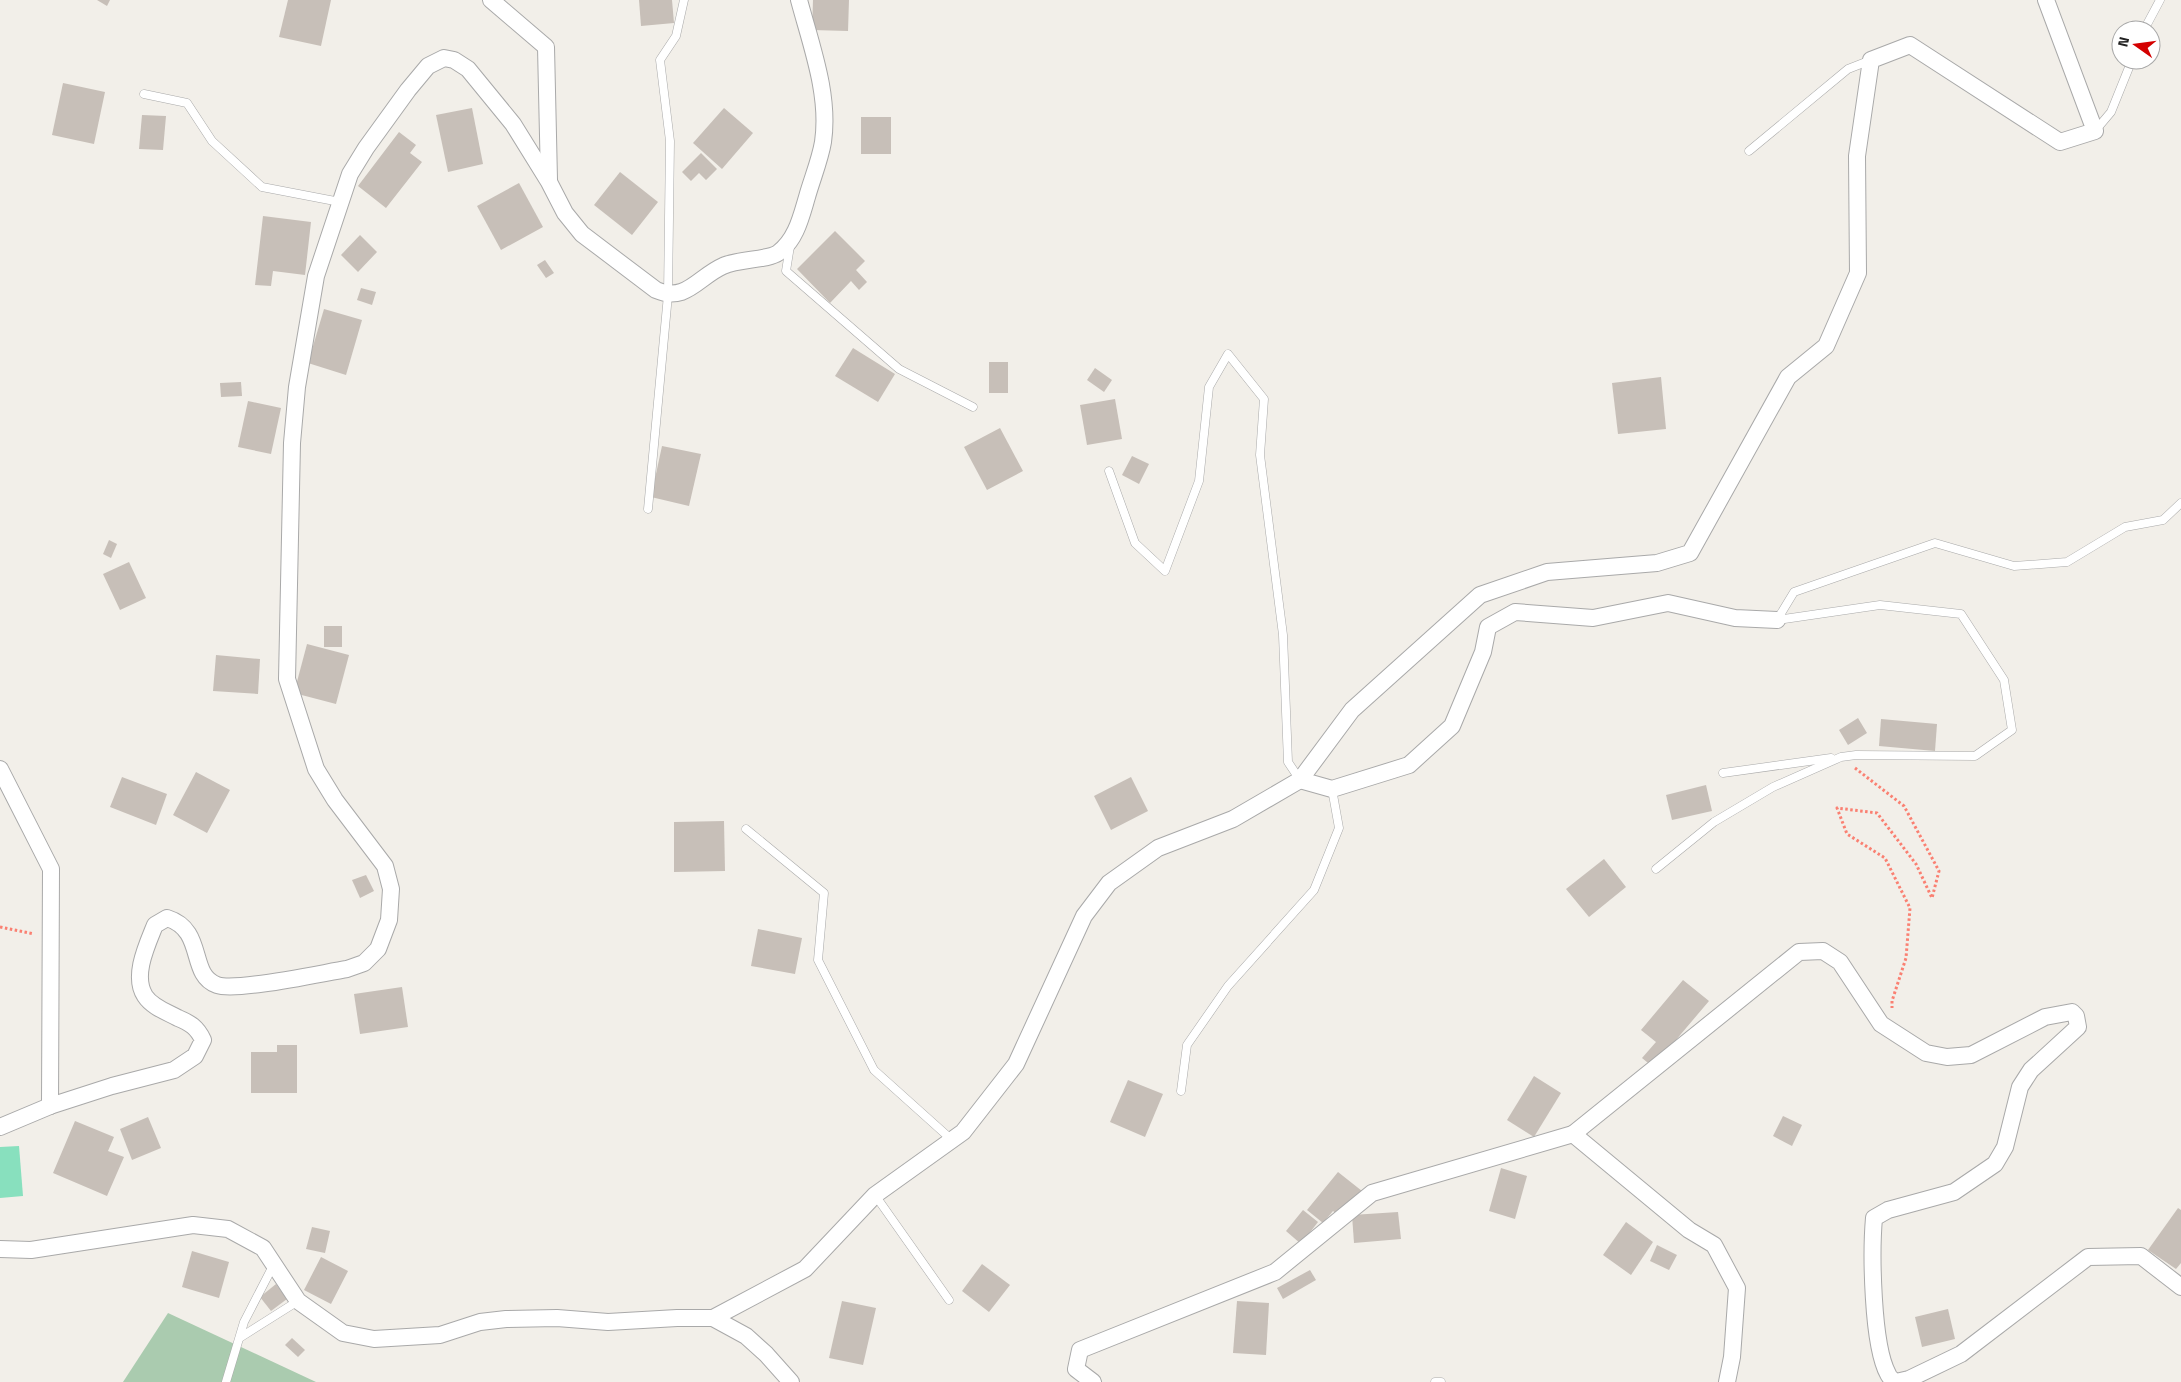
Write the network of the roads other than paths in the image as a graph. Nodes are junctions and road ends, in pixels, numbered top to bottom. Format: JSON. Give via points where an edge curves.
{"nodes":[{"id":1,"x":490,"y":0,"type":"edge"},
{"id":2,"x":684,"y":0,"type":"edge"},
{"id":3,"x":799,"y":0,"type":"edge"},
{"id":4,"x":2046,"y":0,"type":"edge"},
{"id":5,"x":2160,"y":0,"type":"edge"},
{"id":6,"x":2149,"y":20,"type":"edge"},
{"id":7,"x":1871,"y":60,"type":"junction"},
{"id":8,"x":2128,"y":70,"type":"edge"},
{"id":9,"x":144,"y":94,"type":"dead end"},
{"id":10,"x":2095,"y":131,"type":"junction"},
{"id":11,"x":1750,"y":151,"type":"dead end"},
{"id":12,"x":549,"y":182,"type":"junction"},
{"id":13,"x":340,"y":202,"type":"junction"},
{"id":14,"x":791,"y":242,"type":"junction"},
{"id":15,"x":668,"y":295,"type":"junction"},
{"id":16,"x":973,"y":407,"type":"dead end"},
{"id":17,"x":1109,"y":471,"type":"dead end"},
{"id":18,"x":2181,"y":503,"type":"edge"},
{"id":19,"x":648,"y":508,"type":"dead end"},
{"id":20,"x":1777,"y":620,"type":"junction"},
{"id":21,"x":1841,"y":757,"type":"junction"},
{"id":22,"x":0,"y":769,"type":"edge"},
{"id":23,"x":1723,"y":773,"type":"dead end"},
{"id":24,"x":1300,"y":780,"type":"junction"},
{"id":25,"x":1332,"y":789,"type":"junction"},
{"id":26,"x":746,"y":829,"type":"dead end"},
{"id":27,"x":1656,"y":868,"type":"dead end"},
{"id":28,"x":1181,"y":1091,"type":"dead end"},
{"id":29,"x":50,"y":1106,"type":"junction"},
{"id":30,"x":0,"y":1127,"type":"edge"},
{"id":31,"x":1573,"y":1134,"type":"junction"},
{"id":32,"x":952,"y":1140,"type":"junction"},
{"id":33,"x":875,"y":1195,"type":"junction"},
{"id":34,"x":0,"y":1249,"type":"edge"},
{"id":35,"x":274,"y":1264,"type":"junction"},
{"id":36,"x":2181,"y":1287,"type":"edge"},
{"id":37,"x":949,"y":1300,"type":"dead end"},
{"id":38,"x":298,"y":1302,"type":"junction"},
{"id":39,"x":713,"y":1318,"type":"junction"},
{"id":40,"x":241,"y":1337,"type":"junction"},
{"id":41,"x":226,"y":1382,"type":"edge"},
{"id":42,"x":792,"y":1382,"type":"edge"},
{"id":43,"x":1093,"y":1382,"type":"edge"},
{"id":44,"x":1435,"y":1382,"type":"edge"},
{"id":45,"x":1441,"y":1382,"type":"edge"},
{"id":46,"x":1727,"y":1382,"type":"edge"}],
"edges":[{"from":1,"to":12,"type":"street","via":[[546,47]]},
{"from":2,"to":15,"type":"lane","via":[[676,36],[660,60],[670,141]]},
{"from":3,"to":14,"type":"street","via":[[824,101],[824,124],[823,142]]},
{"from":4,"to":10,"type":"street"},
{"from":5,"to":6,"type":"lane"},
{"from":7,"to":10,"type":"street","via":[[1910,44],[2060,142]]},
{"from":7,"to":11,"type":"lane","via":[[1848,69]]},
{"from":7,"to":24,"type":"street","via":[[1857,156],[1858,273],[1826,346],[1788,377],[1690,553],[1657,563],[1547,572],[1480,595],[1352,710]]},
{"from":8,"to":10,"type":"lane","via":[[2111,112]]},
{"from":9,"to":13,"type":"lane","via":[[187,103],[212,142],[262,188]]},
{"from":12,"to":13,"type":"street","via":[[513,124],[478,80],[468,69],[444,58],[428,66],[382,126],[350,174]]},
{"from":12,"to":15,"type":"street","via":[[565,213],[582,234],[656,290]]},
{"from":13,"to":29,"type":"street","via":[[316,276],[297,387],[292,443],[287,679],[316,769],[385,866],[391,889],[389,920],[378,949],[364,962],[347,969],[237,987],[218,986],[211,982],[202,970],[187,928],[167,918],[155,925],[145,950],[139,982],[145,997],[158,1008],[198,1030],[203,1040],[195,1056],[174,1070]]},
{"from":14,"to":15,"type":"street","via":[[771,257],[750,258],[724,265],[688,290]]},
{"from":14,"to":16,"type":"lane","via":[[786,271],[899,369]]},
{"from":15,"to":19,"type":"lane"},
{"from":17,"to":24,"type":"lane","via":[[1135,542],[1165,572],[1199,481],[1209,387],[1228,354],[1264,399],[1260,455],[1283,635],[1288,762]]},
{"from":18,"to":20,"type":"lane","via":[[2163,520],[2125,527],[2067,562],[2014,566],[1935,543],[1794,592]]},
{"from":20,"to":21,"type":"lane","via":[[1880,605],[1961,614],[2004,680],[2012,730],[1975,756],[1856,754]]},
{"from":20,"to":25,"type":"street","via":[[1735,618],[1668,603],[1593,618],[1515,612],[1488,627],[1483,652],[1452,726],[1409,765]]},
{"from":21,"to":23,"type":"lane"},
{"from":21,"to":27,"type":"lane","via":[[1773,787],[1714,822]]},
{"from":22,"to":29,"type":"street","via":[[51,869]]},
{"from":24,"to":25,"type":"street"},
{"from":24,"to":32,"type":"street","via":[[1233,819],[1158,848],[1108,883],[1084,916],[1016,1064],[963,1132]]},
{"from":25,"to":28,"type":"lane","via":[[1338,828],[1314,890],[1228,986],[1187,1045]]},
{"from":26,"to":32,"type":"lane","via":[[824,893],[818,960],[869,1061],[874,1070]]},
{"from":29,"to":30,"type":"street"},
{"from":31,"to":36,"type":"street","via":[[1799,952],[1823,951],[1840,962],[1881,1024],[1926,1053],[1947,1057],[1971,1055],[2045,1017],[2072,1012],[2078,1027],[2031,1070],[2020,1086],[2005,1147],[1995,1164],[1954,1192],[1888,1210],[1874,1218],[1871,1252],[1874,1290],[1880,1348],[1888,1376],[1896,1382],[1909,1379],[1961,1354],[2088,1257],[2140,1256]]},
{"from":31,"to":43,"type":"street","via":[[1372,1194],[1275,1272],[1080,1350],[1076,1369]]},
{"from":31,"to":46,"type":"street","via":[[1688,1230],[1714,1245],[1737,1288]]},
{"from":32,"to":33,"type":"street"},
{"from":33,"to":37,"type":"lane"},
{"from":33,"to":39,"type":"street","via":[[805,1269]]},
{"from":34,"to":35,"type":"street","via":[[32,1250],[193,1225],[228,1229],[263,1248]]},
{"from":35,"to":38,"type":"street"},
{"from":35,"to":40,"type":"lane","via":[[244,1322]]},
{"from":38,"to":39,"type":"street","via":[[343,1333],[374,1339],[440,1335],[480,1322],[506,1319],[558,1318],[608,1322]]},
{"from":38,"to":40,"type":"lane"},
{"from":39,"to":42,"type":"street","via":[[746,1336]]},
{"from":40,"to":41,"type":"lane"},
{"from":44,"to":45,"type":"lane"}]}
